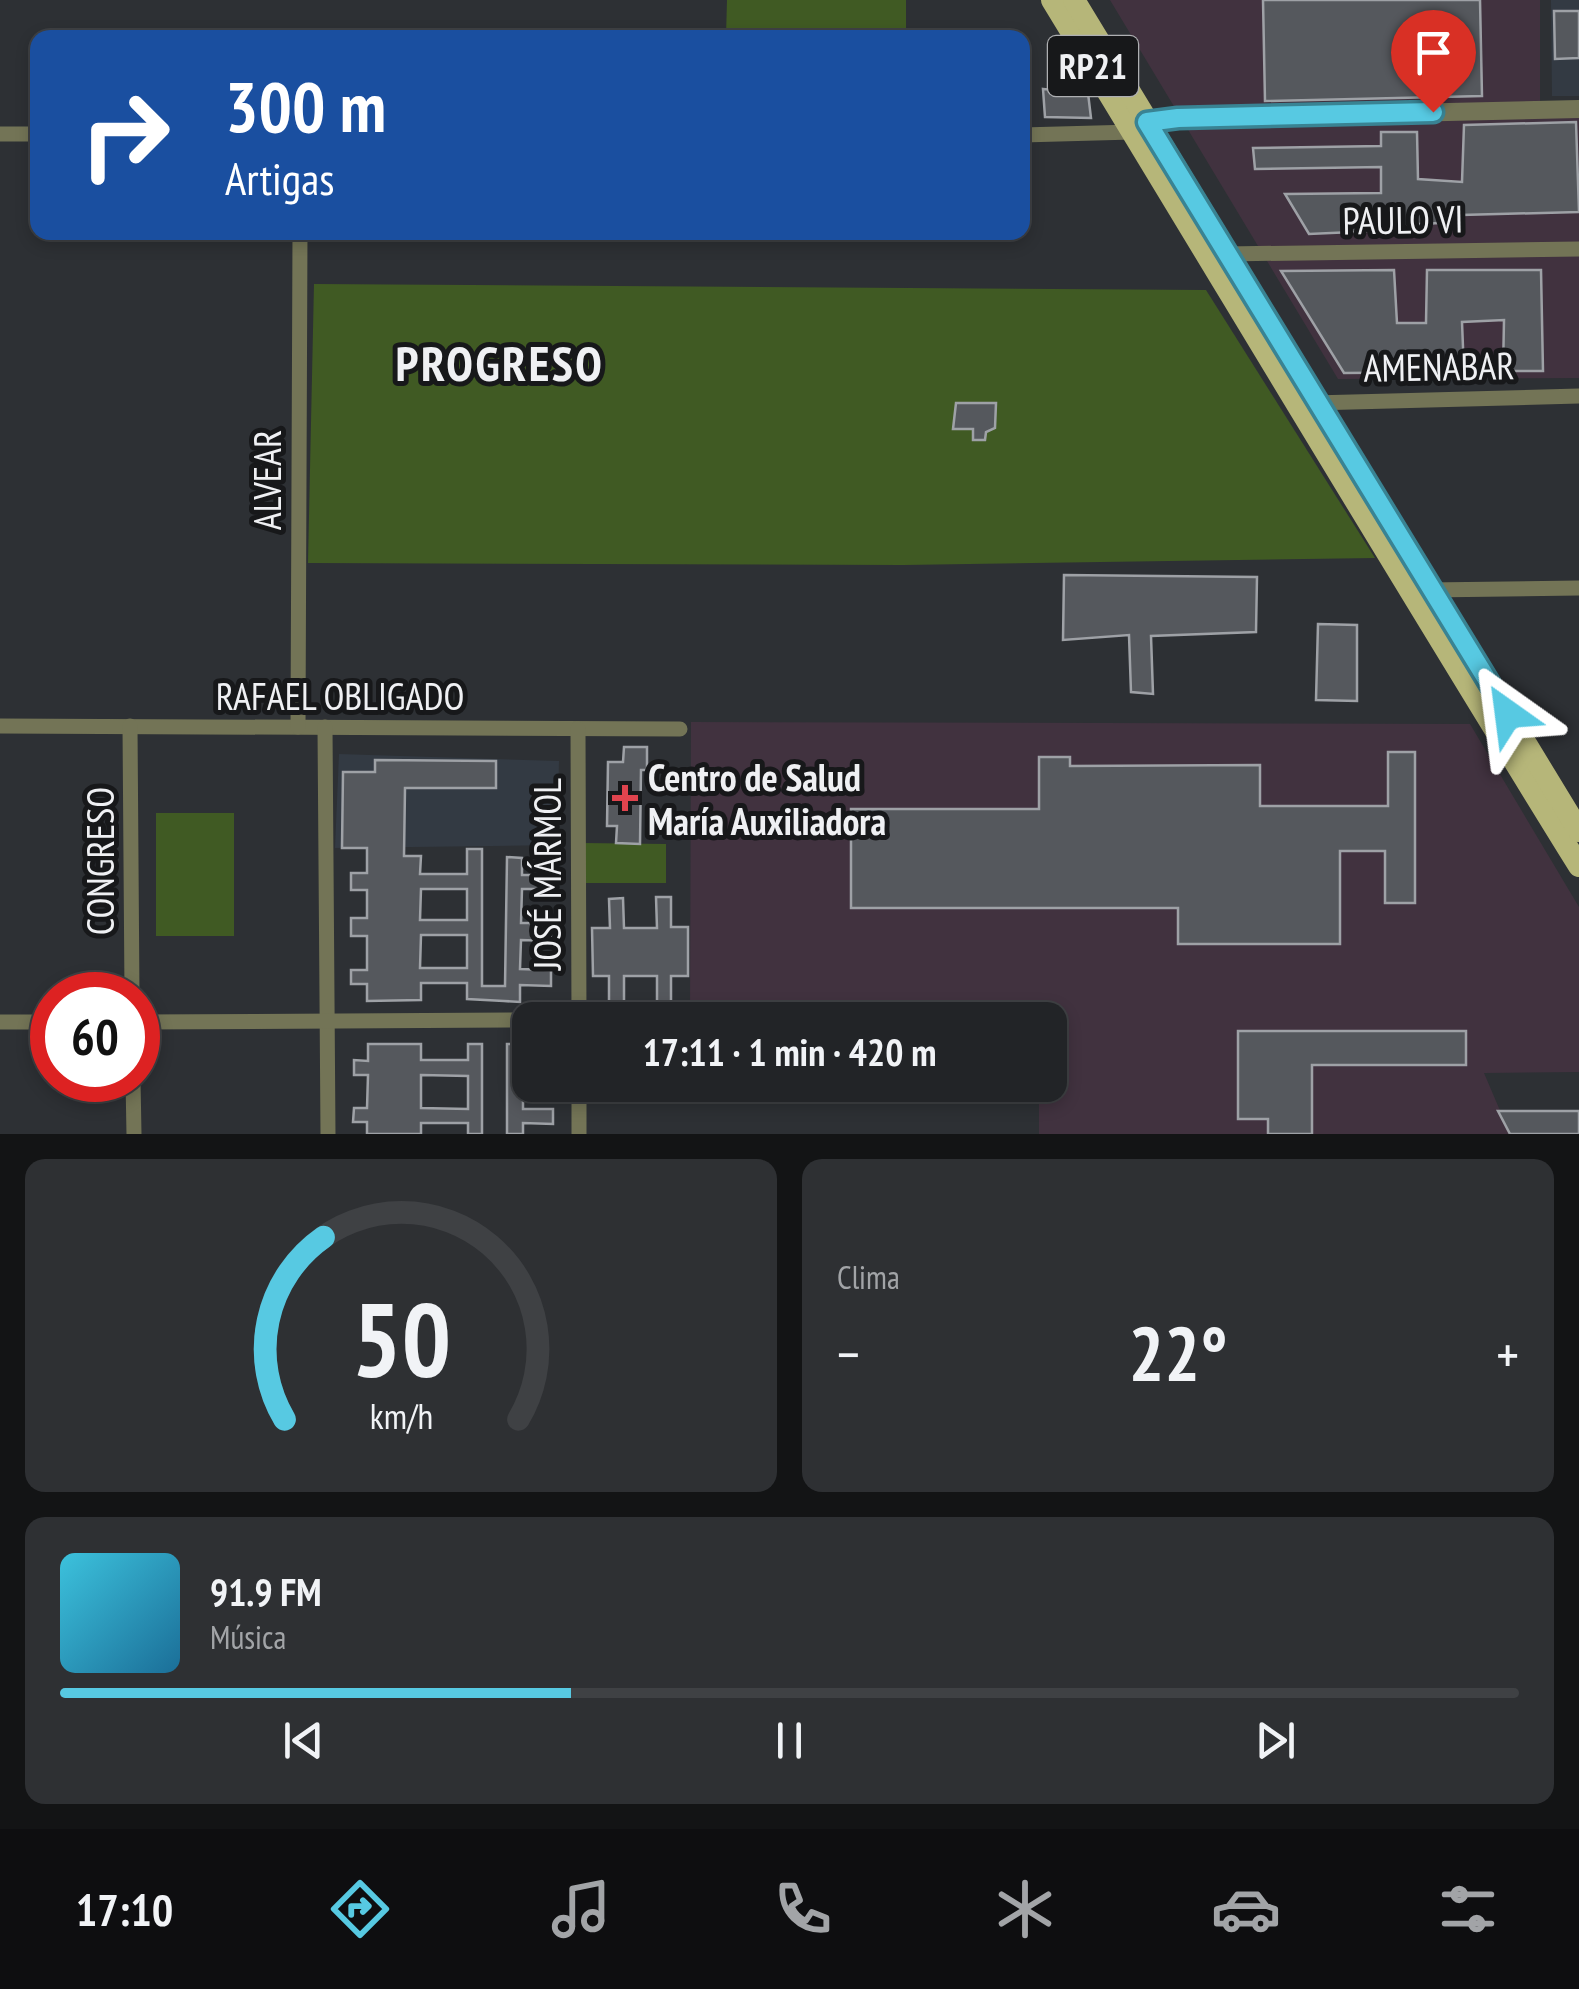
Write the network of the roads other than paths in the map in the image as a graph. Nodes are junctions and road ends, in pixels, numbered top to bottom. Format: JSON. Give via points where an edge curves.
{"nodes":[{"id":1,"x":1052,"y":0,"type":"edge"},
{"id":2,"x":1074,"y":0,"type":"edge"},
{"id":3,"x":1579,"y":109,"type":"edge"},
{"id":4,"x":1140,"y":127,"type":"junction"},
{"id":5,"x":0,"y":134,"type":"edge"},
{"id":6,"x":30,"y":134,"type":"edge"},
{"id":7,"x":1030,"y":135,"type":"edge"},
{"id":8,"x":300,"y":240,"type":"edge"},
{"id":9,"x":1579,"y":249,"type":"edge"},
{"id":10,"x":1228,"y":254,"type":"junction"},
{"id":11,"x":1579,"y":396,"type":"edge"},
{"id":12,"x":1309,"y":405,"type":"junction"},
{"id":13,"x":1579,"y":588,"type":"edge"},
{"id":14,"x":1420,"y":590,"type":"junction"},
{"id":15,"x":0,"y":726,"type":"edge"},
{"id":16,"x":130,"y":726,"type":"junction"},
{"id":17,"x":298,"y":727,"type":"junction"},
{"id":18,"x":325,"y":727,"type":"junction"},
{"id":19,"x":578,"y":729,"type":"junction"},
{"id":20,"x":680,"y":729,"type":"dead end"},
{"id":21,"x":1579,"y":831,"type":"edge"},
{"id":22,"x":1579,"y":866,"type":"edge"},
{"id":23,"x":132,"y":972,"type":"edge"},
{"id":24,"x":579,"y":1002,"type":"edge"},
{"id":25,"x":512,"y":1020,"type":"edge"},
{"id":26,"x":327,"y":1021,"type":"junction"},
{"id":27,"x":0,"y":1022,"type":"edge"},
{"id":28,"x":30,"y":1022,"type":"edge"},
{"id":29,"x":160,"y":1022,"type":"edge"},
{"id":30,"x":133,"y":1102,"type":"edge"},
{"id":31,"x":579,"y":1102,"type":"edge"},
{"id":32,"x":134,"y":1134,"type":"edge"},
{"id":33,"x":328,"y":1134,"type":"edge"},
{"id":34,"x":579,"y":1134,"type":"edge"}],
"edges":[{"from":1,"to":4,"type":"main road","number":"RP21"},
{"from":2,"to":4,"type":"main road","number":"RP21"},
{"from":3,"to":4,"type":"street","via":[[1178,118]]},
{"from":4,"to":7,"type":"street"},
{"from":4,"to":10,"type":"main road","number":"RP21"},
{"from":4,"to":12,"type":"main road","number":"RP21"},
{"from":5,"to":6,"type":"street"},
{"from":8,"to":17,"type":"street","name":"ALVEAR"},
{"from":9,"to":10,"type":"street","name":"PAULO VI"},
{"from":10,"to":12,"type":"main road","number":"RP21"},
{"from":11,"to":12,"type":"street","name":"AMENABAR"},
{"from":12,"to":14,"type":"main road","number":"RP21"},
{"from":13,"to":14,"type":"street"},
{"from":14,"to":21,"type":"main road","number":"RP21"},
{"from":14,"to":22,"type":"main road","number":"RP21"},
{"from":15,"to":16,"type":"street","name":"RAFAEL OBLIGADO"},
{"from":16,"to":17,"type":"street","name":"RAFAEL OBLIGADO"},
{"from":16,"to":23,"type":"street","name":"CONGRESO"},
{"from":17,"to":18,"type":"street","name":"RAFAEL OBLIGADO"},
{"from":18,"to":19,"type":"street","name":"RAFAEL OBLIGADO"},
{"from":18,"to":26,"type":"street"},
{"from":19,"to":20,"type":"street","name":"RAFAEL OBLIGADO"},
{"from":19,"to":24,"type":"street","name":"JOSÉ MÁRMOL"},
{"from":25,"to":26,"type":"street"},
{"from":26,"to":29,"type":"street"},
{"from":26,"to":33,"type":"street"},
{"from":27,"to":28,"type":"street"},
{"from":30,"to":32,"type":"street"},
{"from":31,"to":34,"type":"street"}]}
